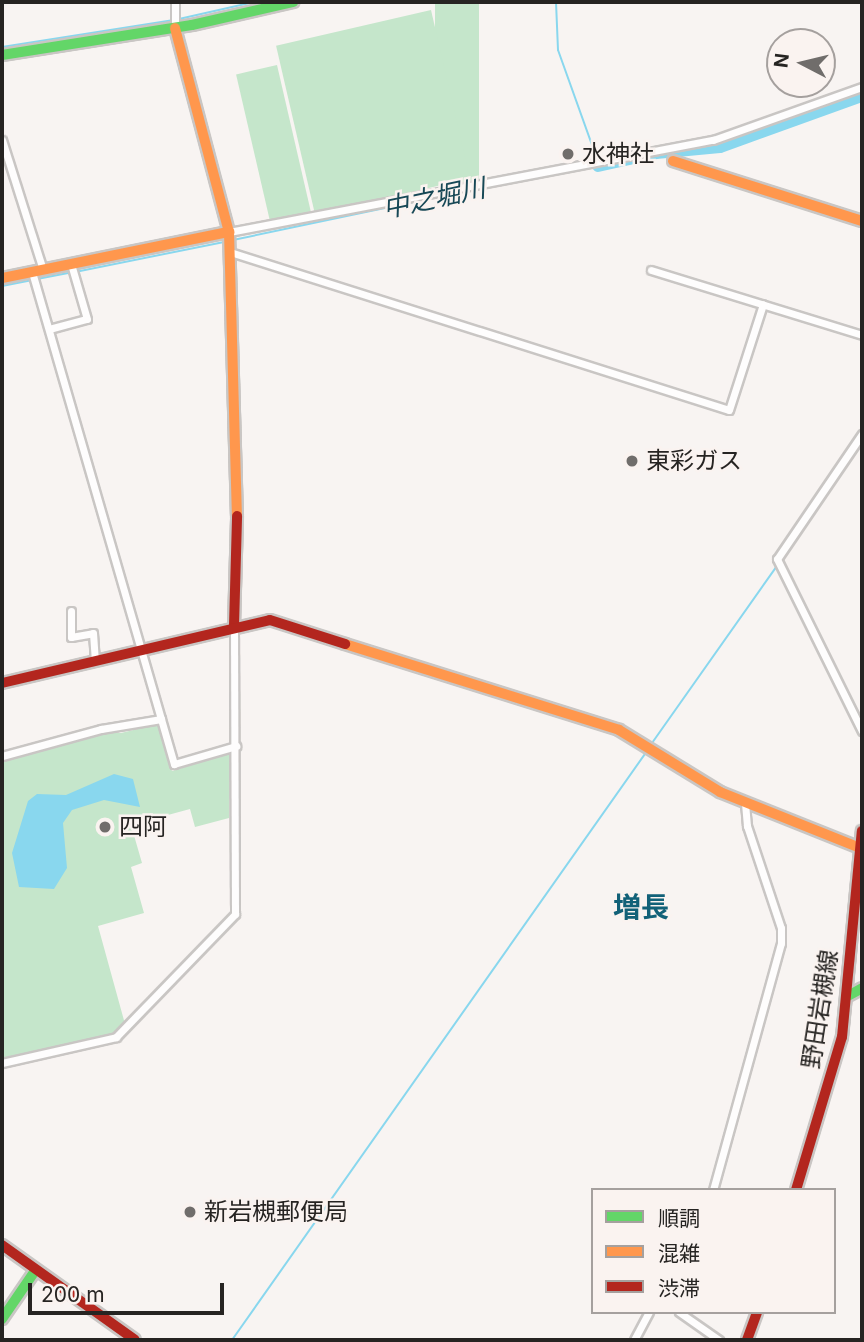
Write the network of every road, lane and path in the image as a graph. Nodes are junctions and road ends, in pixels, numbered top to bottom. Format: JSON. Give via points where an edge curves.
{"nodes":[{"id":1,"x":175,"y":2,"type":"edge"},
{"id":2,"x":293,"y":2,"type":"edge"},
{"id":3,"x":175,"y":26,"type":"junction"},
{"id":4,"x":2,"y":55,"type":"edge"},
{"id":5,"x":862,"y":87,"type":"edge"},
{"id":6,"x":2,"y":141,"type":"edge"},
{"id":7,"x":673,"y":161,"type":"dead end"},
{"id":8,"x":862,"y":220,"type":"edge"},
{"id":9,"x":230,"y":241,"type":"junction"},
{"id":10,"x":71,"y":264,"type":"junction"},
{"id":11,"x":651,"y":270,"type":"dead end"},
{"id":12,"x":37,"y":271,"type":"junction"},
{"id":13,"x":2,"y":278,"type":"edge"},
{"id":14,"x":763,"y":304,"type":"junction"},
{"id":15,"x":49,"y":329,"type":"junction"},
{"id":16,"x":862,"y":335,"type":"edge"},
{"id":17,"x":862,"y":435,"type":"edge"},
{"id":18,"x":71,"y":611,"type":"dead end"},
{"id":19,"x":234,"y":626,"type":"junction"},
{"id":20,"x":141,"y":649,"type":"junction"},
{"id":21,"x":95,"y":660,"type":"junction"},
{"id":22,"x":2,"y":683,"type":"edge"},
{"id":23,"x":161,"y":719,"type":"junction"},
{"id":24,"x":862,"y":731,"type":"edge"},
{"id":25,"x":236,"y":746,"type":"junction"},
{"id":26,"x":2,"y":757,"type":"edge"},
{"id":27,"x":745,"y":802,"type":"junction"},
{"id":28,"x":862,"y":831,"type":"edge"},
{"id":29,"x":861,"y":849,"type":"edge"},
{"id":30,"x":862,"y":988,"type":"edge"},
{"id":31,"x":846,"y":996,"type":"junction"},
{"id":32,"x":2,"y":1063,"type":"edge"},
{"id":33,"x":714,"y":1188,"type":"edge"},
{"id":34,"x":797,"y":1188,"type":"edge"},
{"id":35,"x":2,"y":1245,"type":"edge"},
{"id":36,"x":35,"y":1271,"type":"junction"},
{"id":37,"x":648,"y":1314,"type":"edge"},
{"id":38,"x":682,"y":1314,"type":"edge"},
{"id":39,"x":756,"y":1314,"type":"edge"},
{"id":40,"x":2,"y":1319,"type":"edge"},
{"id":41,"x":135,"y":1340,"type":"edge"},
{"id":42,"x":634,"y":1340,"type":"edge"},
{"id":43,"x":719,"y":1340,"type":"edge"},
{"id":44,"x":747,"y":1340,"type":"edge"}],
"edges":[{"from":1,"to":3,"type":"street"},
{"from":2,"to":3,"type":"street"},
{"from":3,"to":4,"type":"street"},
{"from":3,"to":9,"type":"street"},
{"from":5,"to":9,"type":"street","via":[[713,140]]},
{"from":6,"to":12,"type":"street"},
{"from":7,"to":8,"type":"street"},
{"from":9,"to":10,"type":"street"},
{"from":9,"to":14,"type":"street","via":[[729,410]]},
{"from":9,"to":19,"type":"street","via":[[238,552]]},
{"from":10,"to":12,"type":"street"},
{"from":10,"to":15,"type":"street","via":[[87,319]]},
{"from":11,"to":14,"type":"street"},
{"from":12,"to":13,"type":"street"},
{"from":12,"to":15,"type":"street"},
{"from":14,"to":16,"type":"street"},
{"from":15,"to":20,"type":"street"},
{"from":17,"to":24,"type":"street","via":[[780,561]]},
{"from":18,"to":21,"type":"street","via":[[72,638],[93,633]]},
{"from":19,"to":20,"type":"street"},
{"from":19,"to":25,"type":"street"},
{"from":19,"to":27,"type":"street","via":[[270,620],[620,730],[720,792]]},
{"from":20,"to":21,"type":"street"},
{"from":20,"to":23,"type":"street"},
{"from":21,"to":22,"type":"street"},
{"from":23,"to":25,"type":"street","via":[[174,764]]},
{"from":23,"to":26,"type":"street","via":[[101,729]]},
{"from":25,"to":32,"type":"street","via":[[238,900],[225,927],[116,1037]]},
{"from":27,"to":29,"type":"street"},
{"from":27,"to":33,"type":"street","via":[[747,826],[781,928],[780,943]]},
{"from":28,"to":29,"type":"street","name":"野田岩槻線"},
{"from":29,"to":31,"type":"street","name":"野田岩槻線"},
{"from":30,"to":31,"type":"street"},
{"from":31,"to":34,"type":"street","name":"野田岩槻線","via":[[837,1057]]},
{"from":35,"to":36,"type":"street"},
{"from":36,"to":40,"type":"street"},
{"from":36,"to":41,"type":"street"},
{"from":37,"to":42,"type":"street"},
{"from":38,"to":43,"type":"street"},
{"from":39,"to":44,"type":"street"}]}
